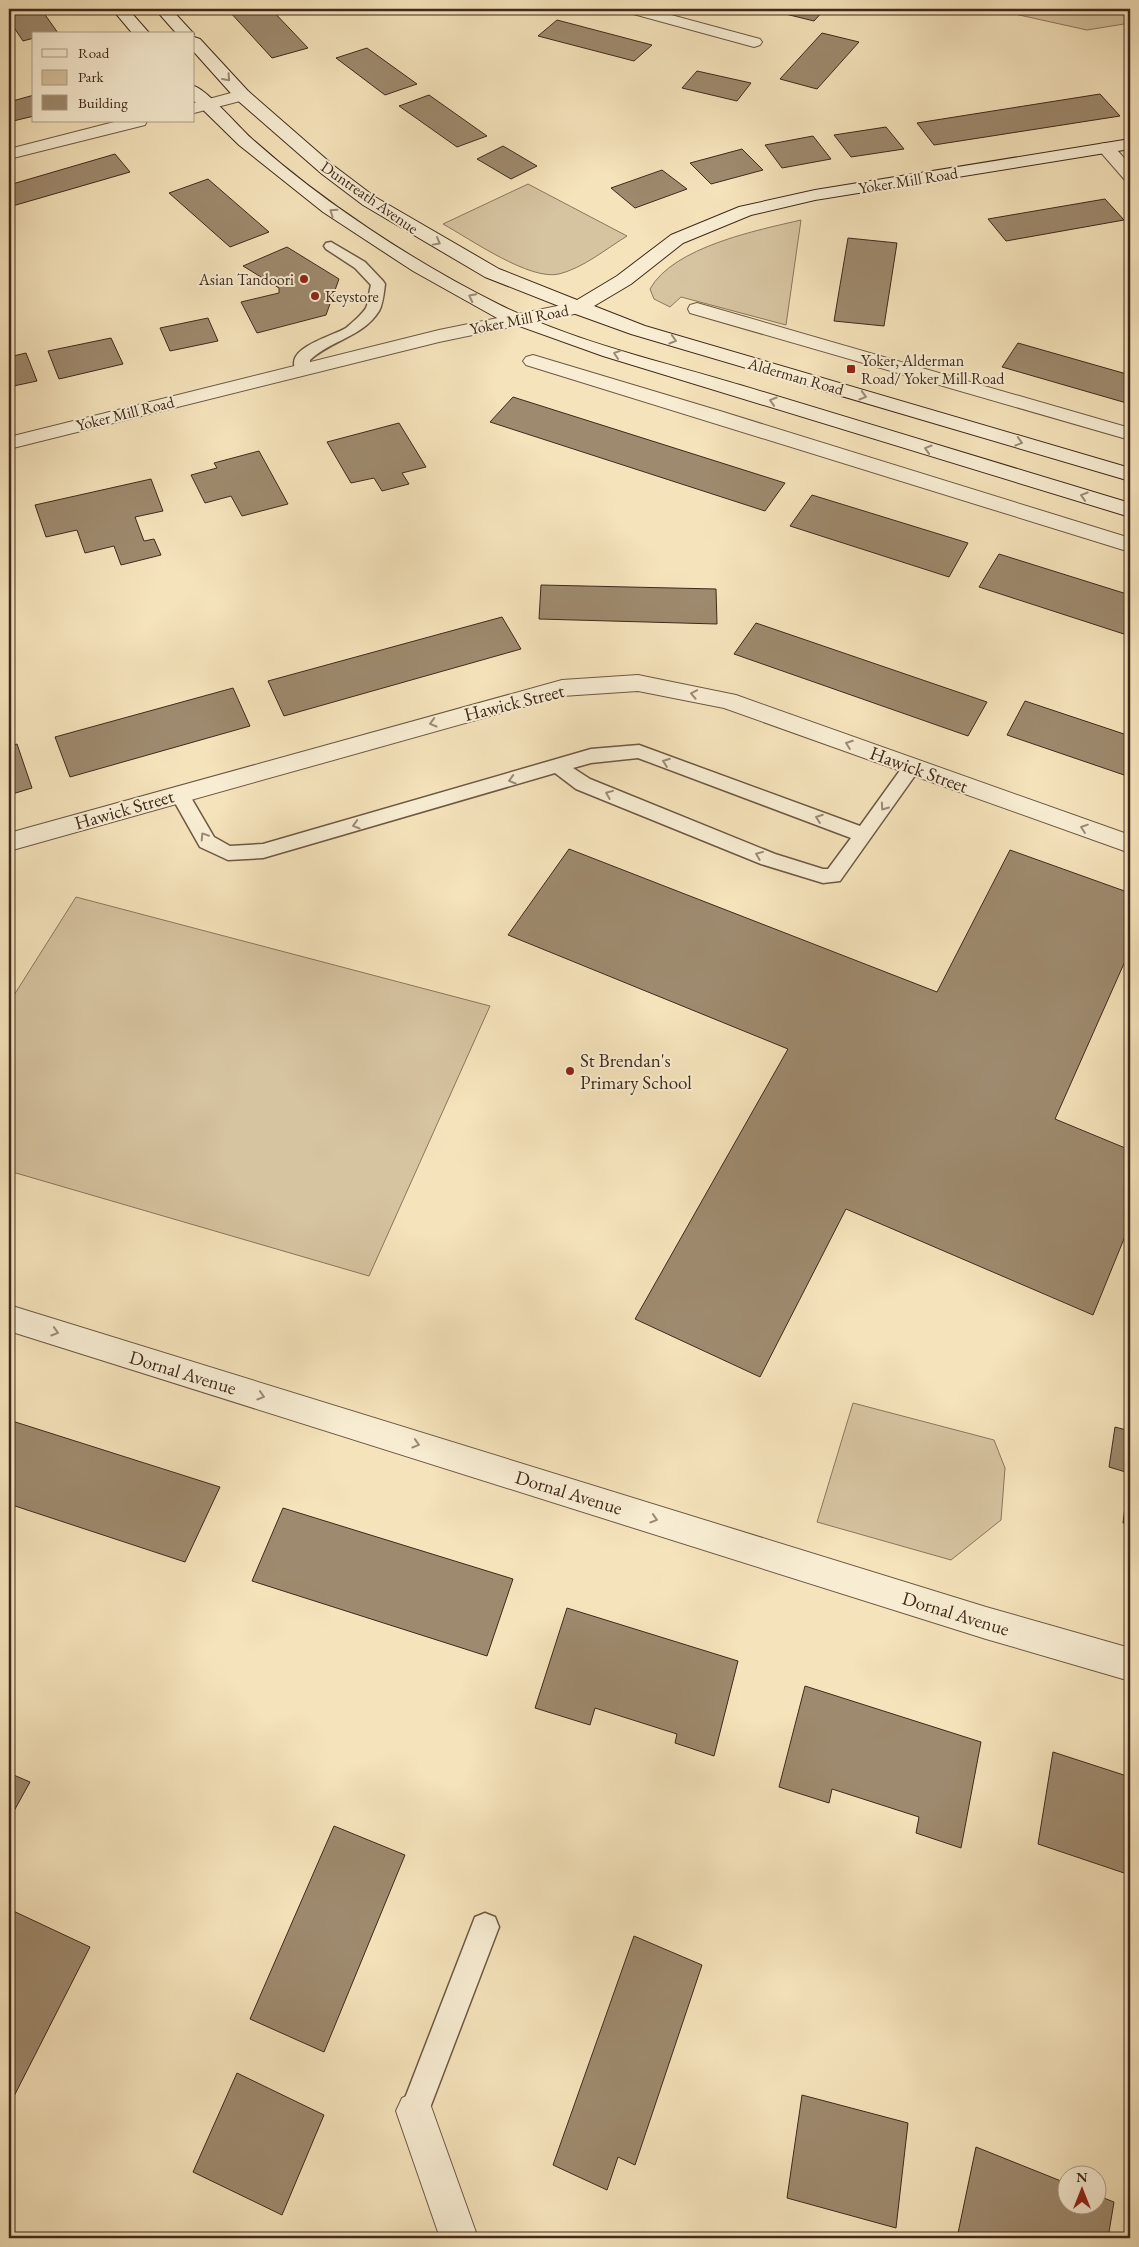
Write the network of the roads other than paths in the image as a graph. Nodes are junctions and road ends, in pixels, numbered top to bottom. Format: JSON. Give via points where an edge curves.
{"nodes":[{"id":1,"x":123,"y":9,"type":"edge"},
{"id":2,"x":163,"y":9,"type":"edge"},
{"id":3,"x":632,"y":9,"type":"edge"},
{"id":4,"x":140,"y":32,"type":"edge"},
{"id":5,"x":184,"y":32,"type":"edge"},
{"id":6,"x":754,"y":42,"type":"dead end"},
{"id":7,"x":195,"y":43,"type":"edge"},
{"id":8,"x":242,"y":95,"type":"junction"},
{"id":9,"x":198,"y":101,"type":"edge"},
{"id":10,"x":136,"y":122,"type":"edge"},
{"id":11,"x":1130,"y":144,"type":"edge"},
{"id":12,"x":1106,"y":148,"type":"junction"},
{"id":13,"x":9,"y":154,"type":"edge"},
{"id":14,"x":1130,"y":175,"type":"edge"},
{"id":15,"x":331,"y":246,"type":"dead end"},
{"id":16,"x":578,"y":308,"type":"junction"},
{"id":17,"x":697,"y":308,"type":"dead end"},
{"id":18,"x":515,"y":319,"type":"junction"},
{"id":19,"x":532,"y":361,"type":"dead end"},
{"id":20,"x":302,"y":369,"type":"junction"},
{"id":21,"x":735,"y":390,"type":"junction"},
{"id":22,"x":714,"y":415,"type":"junction"},
{"id":23,"x":1130,"y":434,"type":"edge"},
{"id":24,"x":9,"y":443,"type":"edge"},
{"id":25,"x":1130,"y":475,"type":"edge"},
{"id":26,"x":1130,"y":510,"type":"edge"},
{"id":27,"x":1130,"y":545,"type":"edge"},
{"id":28,"x":559,"y":767,"type":"junction"},
{"id":29,"x":912,"y":767,"type":"junction"},
{"id":30,"x":179,"y":794,"type":"junction"},
{"id":31,"x":864,"y":835,"type":"junction"},
{"id":32,"x":9,"y":842,"type":"edge"},
{"id":33,"x":1130,"y":844,"type":"edge"},
{"id":34,"x":9,"y":1318,"type":"edge"},
{"id":35,"x":1130,"y":1666,"type":"edge"},
{"id":36,"x":485,"y":1927,"type":"dead end"},
{"id":37,"x":415,"y":2111,"type":"joint"},
{"id":38,"x":459,"y":2238,"type":"edge"}],
"edges":[{"from":1,"to":4,"type":"street"},
{"from":2,"to":5,"type":"street"},
{"from":3,"to":6,"type":"street"},
{"from":7,"to":8,"type":"street","name":"Duntreath Avenue","one_way":true},
{"from":8,"to":9,"type":"street"},
{"from":8,"to":16,"type":"street","name":"Duntreath Avenue","one_way":true,"via":[[328,170],[368,200],[492,273]]},
{"from":18,"to":9,"type":"street","name":"Duntreath Avenue","one_way":true,"via":[[461,291],[330,209],[286,177]]},
{"from":10,"to":13,"type":"street"},
{"from":11,"to":12,"type":"street","name":"Yoker Mill Road"},
{"from":12,"to":14,"type":"street"},
{"from":12,"to":16,"type":"street","name":"Yoker Mill Road","via":[[815,195],[745,211],[677,239],[624,280]]},
{"from":15,"to":20,"type":"lane","via":[[360,264],[378,284],[373,309],[351,331],[302,358]]},
{"from":16,"to":18,"type":"street","name":"Yoker Mill Road"},
{"from":16,"to":25,"type":"street","name":"Alderman Road","one_way":true,"via":[[638,330]]},
{"from":17,"to":23,"type":"street","name":"Alderman Road"},
{"from":18,"to":20,"type":"street","name":"Yoker Mill Road"},
{"from":21,"to":18,"type":"street","name":"Alderman Road","one_way":true},
{"from":19,"to":22,"type":"street"},
{"from":20,"to":24,"type":"street","name":"Yoker Mill Road"},
{"from":21,"to":22,"type":"street","name":"Alderman Road"},
{"from":26,"to":21,"type":"street","name":"Alderman Road","one_way":true},
{"from":22,"to":27,"type":"street"},
{"from":28,"to":30,"type":"lane","one_way":true,"via":[[263,851],[228,853],[207,842]]},
{"from":31,"to":28,"type":"lane","one_way":true,"via":[[639,751],[591,756]]},
{"from":31,"to":28,"type":"lane","one_way":true,"via":[[832,876],[823,876],[768,859],[583,784]]},
{"from":29,"to":30,"type":"street","name":"Hawick Street","one_way":true,"via":[[728,701],[638,683],[562,688]]},
{"from":29,"to":31,"type":"lane","one_way":true},
{"from":33,"to":29,"type":"street","name":"Hawick Street","one_way":true},
{"from":30,"to":32,"type":"street","name":"Hawick Street"},
{"from":34,"to":35,"type":"street","name":"Dornal Avenue","one_way":true},
{"from":36,"to":37,"type":"lane"},
{"from":37,"to":38,"type":"street"}]}
